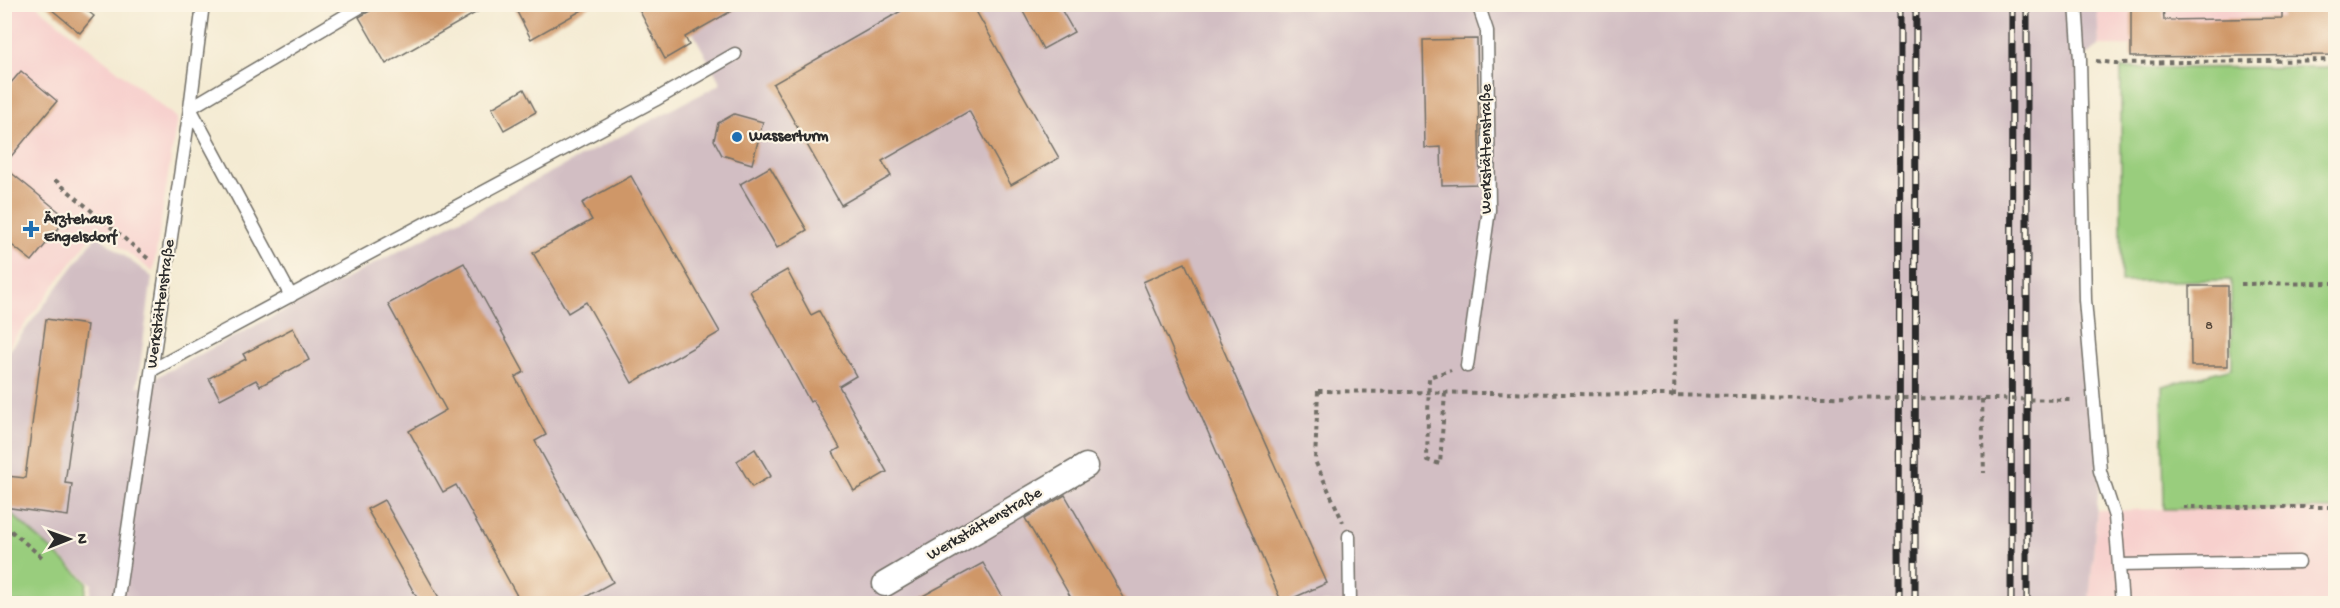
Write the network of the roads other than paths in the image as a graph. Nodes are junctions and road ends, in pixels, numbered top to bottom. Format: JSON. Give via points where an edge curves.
{"nodes":[{"id":1,"x":203,"y":4,"type":"edge"},
{"id":2,"x":365,"y":4,"type":"edge"},
{"id":3,"x":1478,"y":4,"type":"edge"},
{"id":4,"x":2076,"y":4,"type":"edge"},
{"id":5,"x":735,"y":54,"type":"dead end"},
{"id":6,"x":190,"y":108,"type":"junction"},
{"id":7,"x":291,"y":296,"type":"junction"},
{"id":8,"x":1467,"y":366,"type":"road end"},
{"id":9,"x":152,"y":370,"type":"junction"},
{"id":10,"x":1086,"y":466,"type":"dead end"},
{"id":11,"x":1349,"y":536,"type":"road end"},
{"id":12,"x":2299,"y":562,"type":"dead end"},
{"id":13,"x":2119,"y":565,"type":"junction"},
{"id":14,"x":885,"y":584,"type":"dead end"},
{"id":15,"x":117,"y":603,"type":"edge"},
{"id":16,"x":1350,"y":603,"type":"edge"},
{"id":17,"x":2122,"y":603,"type":"edge"}],
"edges":[{"from":1,"to":6,"type":"lane","name":"Werkstättenstraße"},
{"from":2,"to":6,"type":"lane"},
{"from":3,"to":8,"type":"lane","name":"Werkstättenstraße","via":[[1487,31],[1489,210]]},
{"from":4,"to":13,"type":"lane","via":[[2085,300],[2100,471],[2115,517]]},
{"from":5,"to":7,"type":"lane"},
{"from":6,"to":7,"type":"lane"},
{"from":6,"to":9,"type":"lane","name":"Werkstättenstraße"},
{"from":7,"to":9,"type":"lane"},
{"from":9,"to":15,"type":"lane","name":"Werkstättenstraße"},
{"from":10,"to":14,"type":"street","name":"Werkstättenstraße"},
{"from":11,"to":16,"type":"lane"},
{"from":12,"to":13,"type":"lane"},
{"from":13,"to":17,"type":"lane"}]}
